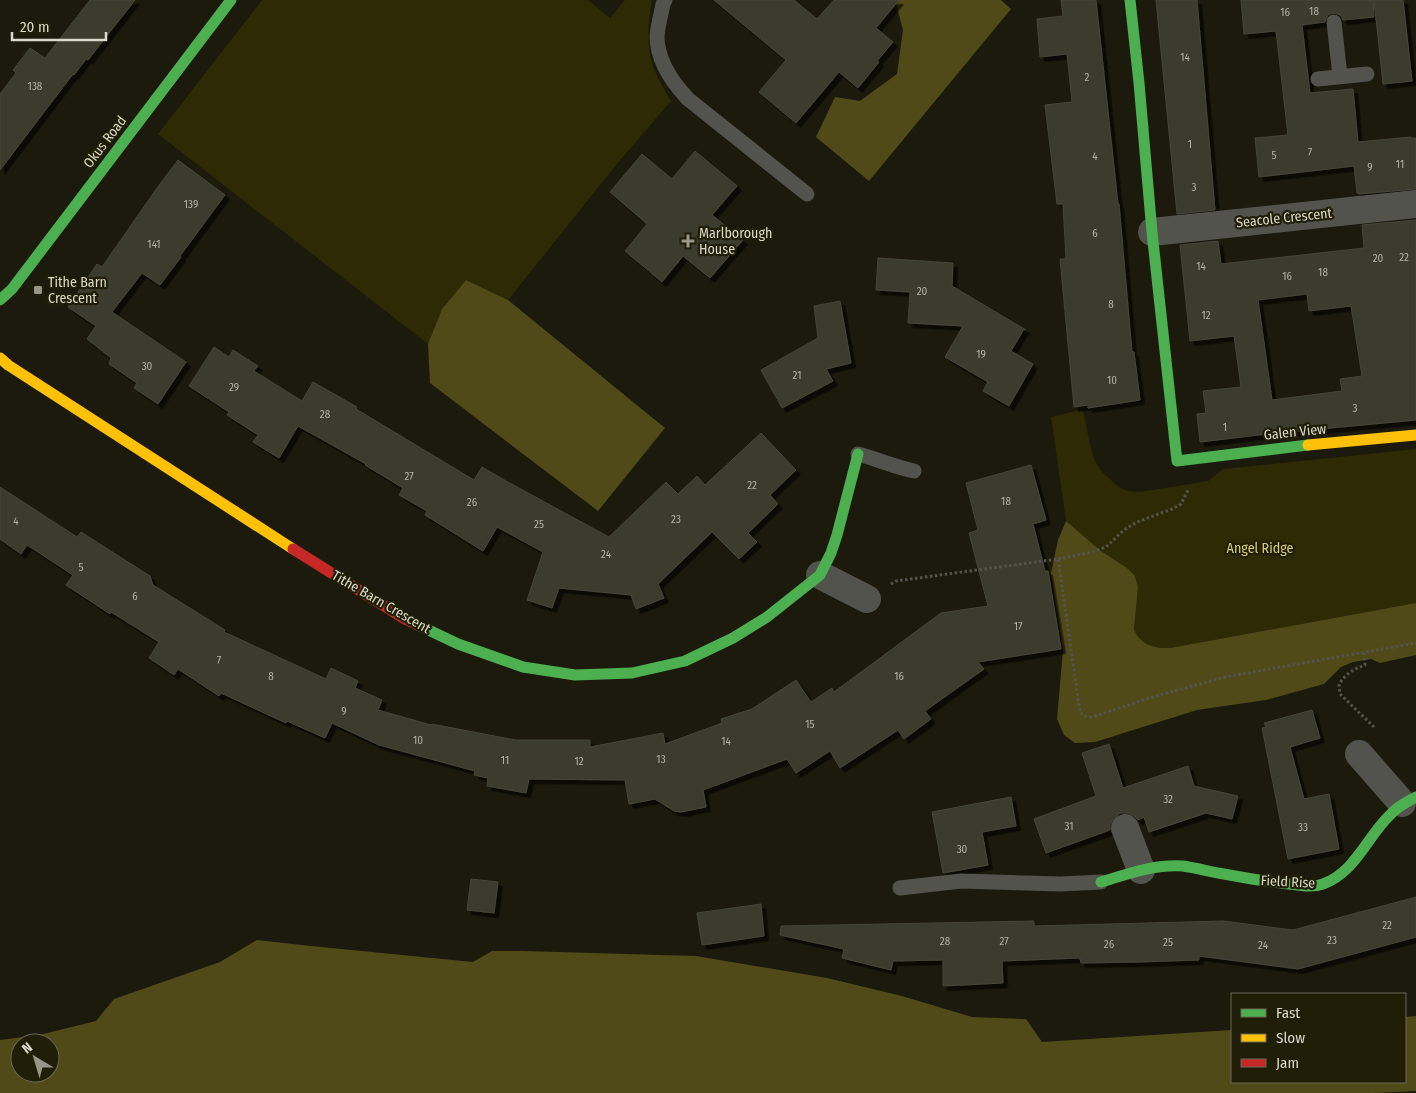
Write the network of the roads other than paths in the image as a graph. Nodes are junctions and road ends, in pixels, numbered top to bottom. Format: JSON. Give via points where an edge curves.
{"nodes":[{"id":1,"x":231,"y":0,"type":"edge"},
{"id":2,"x":665,"y":0,"type":"edge"},
{"id":3,"x":1130,"y":0,"type":"edge"},
{"id":4,"x":1334,"y":22,"type":"dead end"},
{"id":5,"x":1367,"y":74,"type":"dead end"},
{"id":6,"x":1340,"y":76,"type":"junction"},
{"id":7,"x":1318,"y":79,"type":"dead end"},
{"id":8,"x":807,"y":194,"type":"dead end"},
{"id":9,"x":1416,"y":204,"type":"edge"},
{"id":10,"x":1152,"y":232,"type":"junction"},
{"id":11,"x":0,"y":300,"type":"edge"},
{"id":12,"x":0,"y":358,"type":"edge"},
{"id":13,"x":1416,"y":435,"type":"edge"},
{"id":14,"x":858,"y":454,"type":"joint"},
{"id":15,"x":914,"y":471,"type":"dead end"},
{"id":16,"x":820,"y":575,"type":"junction"},
{"id":17,"x":867,"y":599,"type":"road end"},
{"id":18,"x":1359,"y":754,"type":"dead end"},
{"id":19,"x":1409,"y":800,"type":"edge"},
{"id":20,"x":1125,"y":828,"type":"dead end"},
{"id":21,"x":1141,"y":870,"type":"junction"},
{"id":22,"x":1101,"y":882,"type":"joint"},
{"id":23,"x":900,"y":888,"type":"dead end"}],
"edges":[{"from":1,"to":11,"type":"street","name":"Okus Road","via":[[12,289]]},
{"from":2,"to":8,"type":"lane","via":[[658,28],[658,49],[673,82],[688,99]]},
{"from":3,"to":10,"type":"street"},
{"from":4,"to":6,"type":"lane"},
{"from":5,"to":6,"type":"lane"},
{"from":6,"to":7,"type":"lane"},
{"from":9,"to":10,"type":"street","name":"Seacole Crescent"},
{"from":10,"to":13,"type":"street","name":"Galen View","via":[[1181,461]]},
{"from":12,"to":16,"type":"street","name":"Tithe Barn Crescent","via":[[247,521],[405,620],[458,644],[522,667],[575,675],[632,673],[685,661],[734,638],[767,617]]},
{"from":14,"to":15,"type":"lane"},
{"from":14,"to":16,"type":"street","name":"Tithe Barn Crescent","via":[[837,535]]},
{"from":16,"to":17,"type":"street"},
{"from":18,"to":19,"type":"street","name":"Field Rise"},
{"from":19,"to":21,"type":"street","name":"Field Rise","via":[[1381,823],[1369,843],[1343,872],[1321,884],[1300,886],[1251,880],[1189,867]]},
{"from":20,"to":21,"type":"street"},
{"from":21,"to":22,"type":"street","name":"Field Rise"},
{"from":22,"to":23,"type":"lane","name":"Field Rise","via":[[961,881]]}]}
